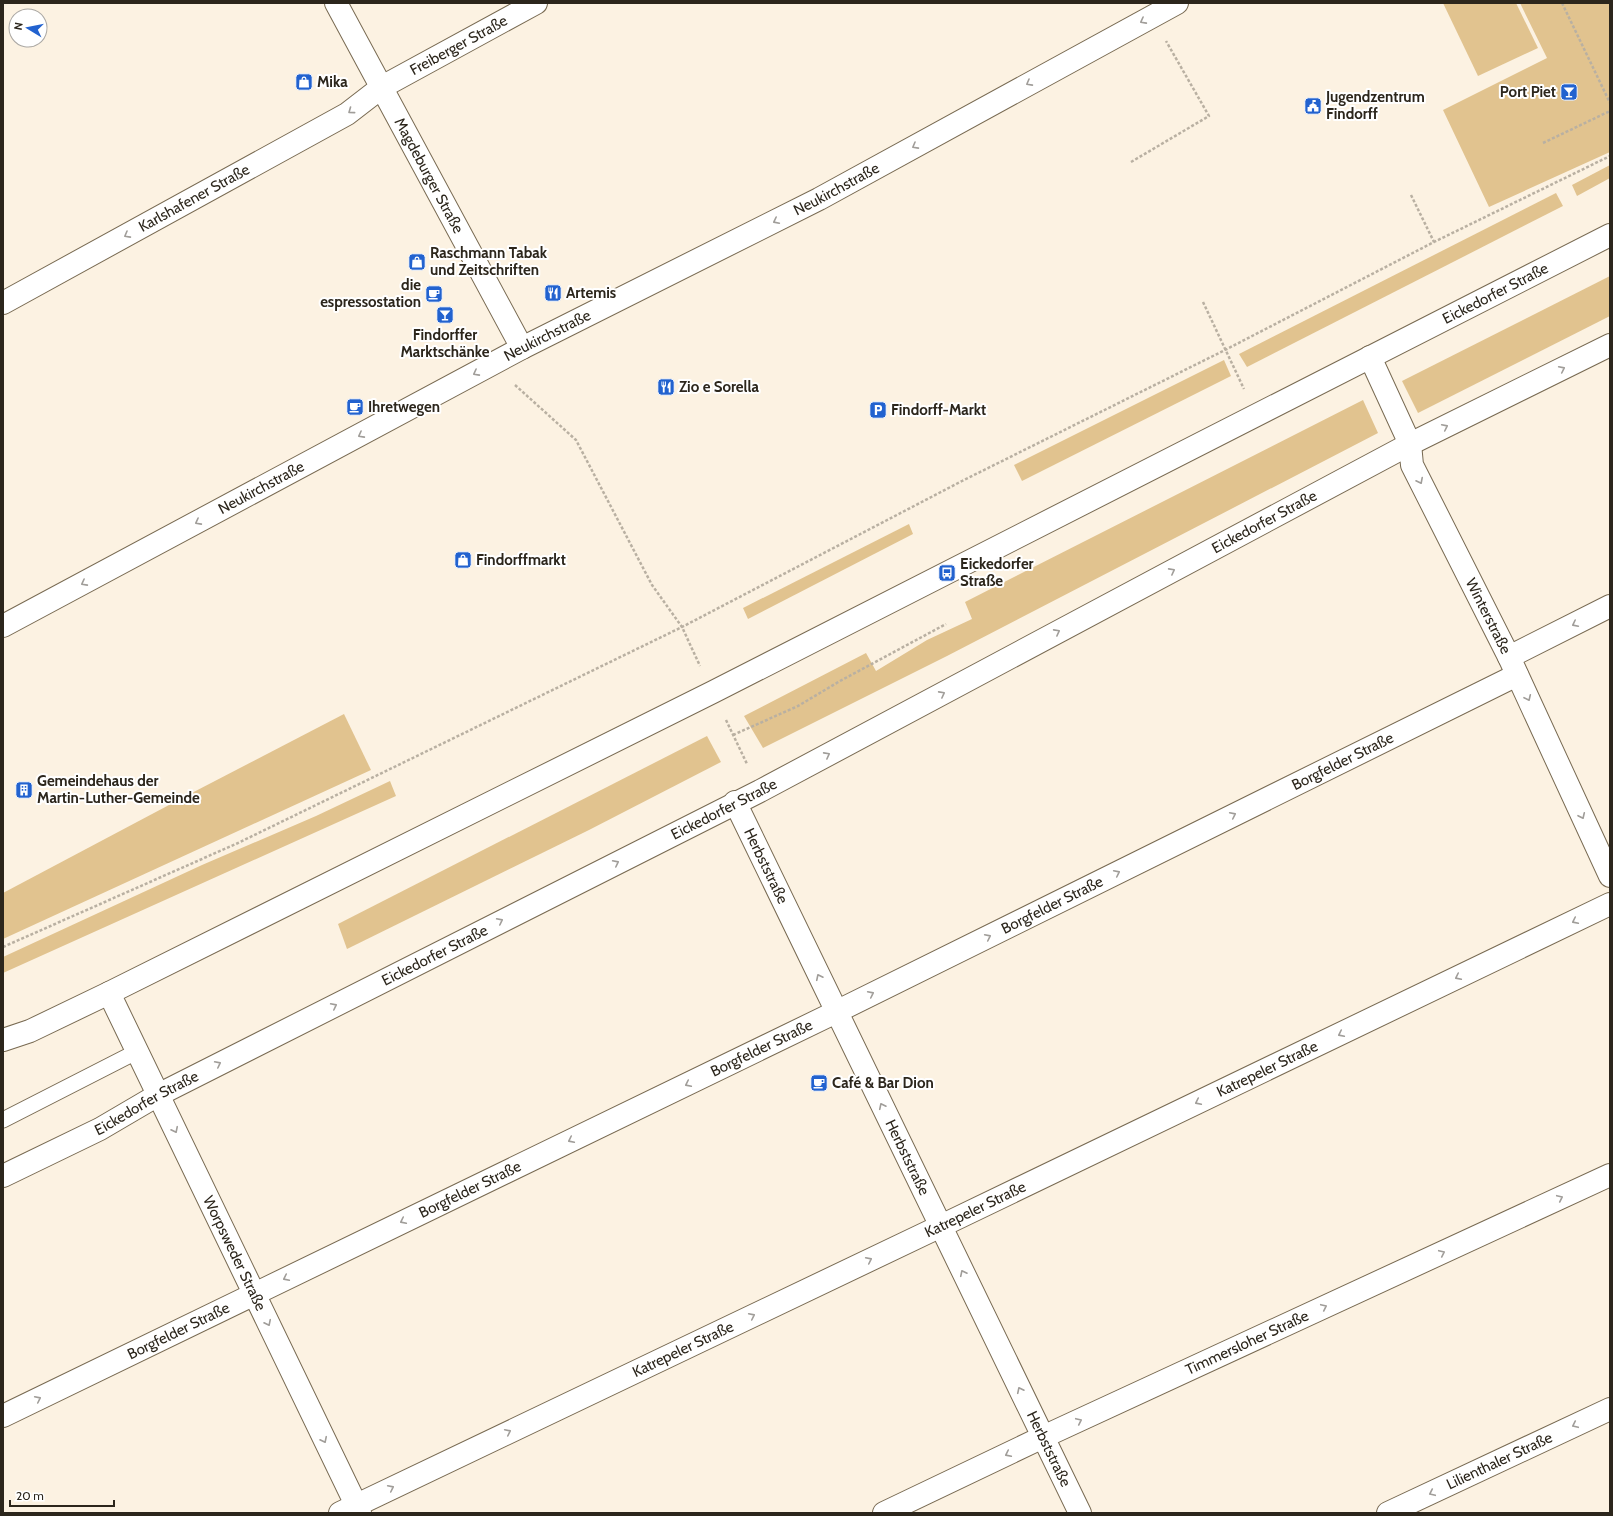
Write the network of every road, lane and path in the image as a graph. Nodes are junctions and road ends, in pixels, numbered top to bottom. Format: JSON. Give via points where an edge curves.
{"nodes":[{"id":1,"x":336,"y":3,"type":"edge"},
{"id":2,"x":536,"y":3,"type":"edge"},
{"id":3,"x":1177,"y":3,"type":"edge"},
{"id":4,"x":1562,"y":3,"type":"edge"},
{"id":5,"x":1151,"y":17,"type":"junction"},
{"id":6,"x":382,"y":87,"type":"junction"},
{"id":7,"x":1610,"y":103,"type":"edge"},
{"id":8,"x":1610,"y":111,"type":"edge"},
{"id":9,"x":1543,"y":143,"type":"dead end"},
{"id":10,"x":1610,"y":156,"type":"edge"},
{"id":11,"x":1131,"y":162,"type":"dead end"},
{"id":12,"x":1411,"y":195,"type":"dead end"},
{"id":13,"x":1610,"y":235,"type":"edge"},
{"id":14,"x":1434,"y":242,"type":"junction"},
{"id":15,"x":1203,"y":302,"type":"dead end"},
{"id":16,"x":3,"y":304,"type":"edge"},
{"id":17,"x":1610,"y":345,"type":"edge"},
{"id":18,"x":522,"y":348,"type":"junction"},
{"id":19,"x":1225,"y":350,"type":"junction"},
{"id":20,"x":1370,"y":357,"type":"junction"},
{"id":21,"x":492,"y":364,"type":"junction"},
{"id":22,"x":1256,"y":415,"type":"junction"},
{"id":23,"x":1410,"y":444,"type":"junction"},
{"id":24,"x":1610,"y":606,"type":"edge"},
{"id":25,"x":946,"y":624,"type":"dead end"},
{"id":26,"x":3,"y":626,"type":"edge"},
{"id":27,"x":682,"y":627,"type":"junction"},
{"id":28,"x":1513,"y":666,"type":"junction"},
{"id":29,"x":701,"y":668,"type":"dead end"},
{"id":30,"x":724,"y":716,"type":"dead end"},
{"id":31,"x":734,"y":735,"type":"junction"},
{"id":32,"x":760,"y":790,"type":"junction"},
{"id":33,"x":735,"y":802,"type":"junction"},
{"id":34,"x":1610,"y":876,"type":"edge"},
{"id":35,"x":1610,"y":904,"type":"edge"},
{"id":36,"x":3,"y":947,"type":"edge"},
{"id":37,"x":109,"y":994,"type":"junction"},
{"id":38,"x":836,"y":1012,"type":"junction"},
{"id":39,"x":30,"y":1031,"type":"junction"},
{"id":40,"x":3,"y":1040,"type":"edge"},
{"id":41,"x":3,"y":1049,"type":"edge"},
{"id":42,"x":138,"y":1051,"type":"junction"},
{"id":43,"x":158,"y":1095,"type":"junction"},
{"id":44,"x":3,"y":1120,"type":"edge"},
{"id":45,"x":1610,"y":1175,"type":"edge"},
{"id":46,"x":3,"y":1176,"type":"edge"},
{"id":47,"x":940,"y":1226,"type":"junction"},
{"id":48,"x":254,"y":1294,"type":"junction"},
{"id":49,"x":1610,"y":1409,"type":"edge"},
{"id":50,"x":3,"y":1416,"type":"edge"},
{"id":51,"x":1043,"y":1437,"type":"junction"},
{"id":52,"x":352,"y":1510,"type":"edge"},
{"id":53,"x":884,"y":1513,"type":"edge"},
{"id":54,"x":1080,"y":1513,"type":"edge"},
{"id":55,"x":1388,"y":1513,"type":"edge"}],
"edges":[{"from":1,"to":6,"type":"street","name":"Magdeburger Straße"},
{"from":2,"to":6,"type":"street","name":"Freiberger Straße"},
{"from":3,"to":5,"type":"street","name":"Neukirchstraße"},
{"from":4,"to":7,"type":"path"},
{"from":5,"to":11,"type":"path","via":[[1209,116]]},
{"from":5,"to":18,"type":"street","name":"Neukirchstraße","one_way":true,"via":[[818,199]]},
{"from":6,"to":16,"type":"street","name":"Karlshafener Straße","one_way":true,"via":[[347,114]]},
{"from":6,"to":18,"type":"street","name":"Magdeburger Straße"},
{"from":8,"to":9,"type":"path"},
{"from":10,"to":14,"type":"path"},
{"from":12,"to":14,"type":"path"},
{"from":13,"to":20,"type":"street","name":"Eickedorfer Straße"},
{"from":14,"to":19,"type":"path"},
{"from":15,"to":19,"type":"path"},
{"from":23,"to":17,"type":"street","name":"Eickedorfer Straße","one_way":true},
{"from":18,"to":21,"type":"street","name":"Neukirchstraße"},
{"from":19,"to":22,"type":"path"},
{"from":19,"to":27,"type":"path","via":[[962,481]]},
{"from":20,"to":22,"type":"street","name":"Eickedorfer Straße"},
{"from":20,"to":23,"type":"street","name":"Winterstraße"},
{"from":21,"to":26,"type":"street","name":"Neukirchstraße","one_way":true},
{"from":21,"to":27,"type":"path","via":[[576,440],[652,585]]},
{"from":22,"to":37,"type":"street","name":"Eickedorfer Straße","via":[[699,699]]},
{"from":23,"to":28,"type":"street","name":"Winterstraße","one_way":true,"via":[[1412,465]]},
{"from":32,"to":23,"type":"street","name":"Eickedorfer Straße","one_way":true},
{"from":24,"to":28,"type":"street","name":"Borgfelder Straße","one_way":true},
{"from":25,"to":31,"type":"path","via":[[840,680],[798,706]]},
{"from":27,"to":29,"type":"path"},
{"from":27,"to":36,"type":"path","via":[[238,843]]},
{"from":28,"to":34,"type":"street","name":"Winterstraße","one_way":true},
{"from":38,"to":28,"type":"street","name":"Borgfelder Straße","one_way":true},
{"from":30,"to":31,"type":"path"},
{"from":31,"to":32,"type":"path"},
{"from":32,"to":33,"type":"street","name":"Eickedorfer Straße"},
{"from":38,"to":33,"type":"street","name":"Herbststraße","one_way":true},
{"from":43,"to":33,"type":"street","name":"Eickedorfer Straße","one_way":true},
{"from":35,"to":47,"type":"street","name":"Katrepeler Straße","one_way":true},
{"from":37,"to":39,"type":"street","name":"Eickedorfer Straße"},
{"from":37,"to":42,"type":"street","name":"Worpsweder Straße"},
{"from":47,"to":38,"type":"street","name":"Herbststraße","one_way":true},
{"from":38,"to":48,"type":"street","name":"Borgfelder Straße","one_way":true},
{"from":39,"to":40,"type":"street","name":"Eickedorfer Straße"},
{"from":39,"to":41,"type":"street","name":"Eickedorfer Straße"},
{"from":42,"to":43,"type":"street","name":"Worpsweder Straße"},
{"from":42,"to":44,"type":"lane"},
{"from":43,"to":46,"type":"street","name":"Eickedorfer Straße","via":[[100,1128]]},
{"from":43,"to":48,"type":"street","name":"Worpsweder Straße","one_way":true},
{"from":51,"to":45,"type":"street","name":"Timmersloher Straße","one_way":true},
{"from":51,"to":47,"type":"street","name":"Herbststraße","one_way":true},
{"from":52,"to":47,"type":"street","name":"Katrepeler Straße","one_way":true},
{"from":50,"to":48,"type":"street","name":"Borgfelder Straße","one_way":true},
{"from":48,"to":52,"type":"street","name":"Worpsweder Straße","one_way":true},
{"from":49,"to":55,"type":"street","name":"Lilienthaler Straße","one_way":true},
{"from":51,"to":53,"type":"street","name":"Timmersloher Straße","one_way":true},
{"from":51,"to":54,"type":"street","name":"Herbststraße"}]}
